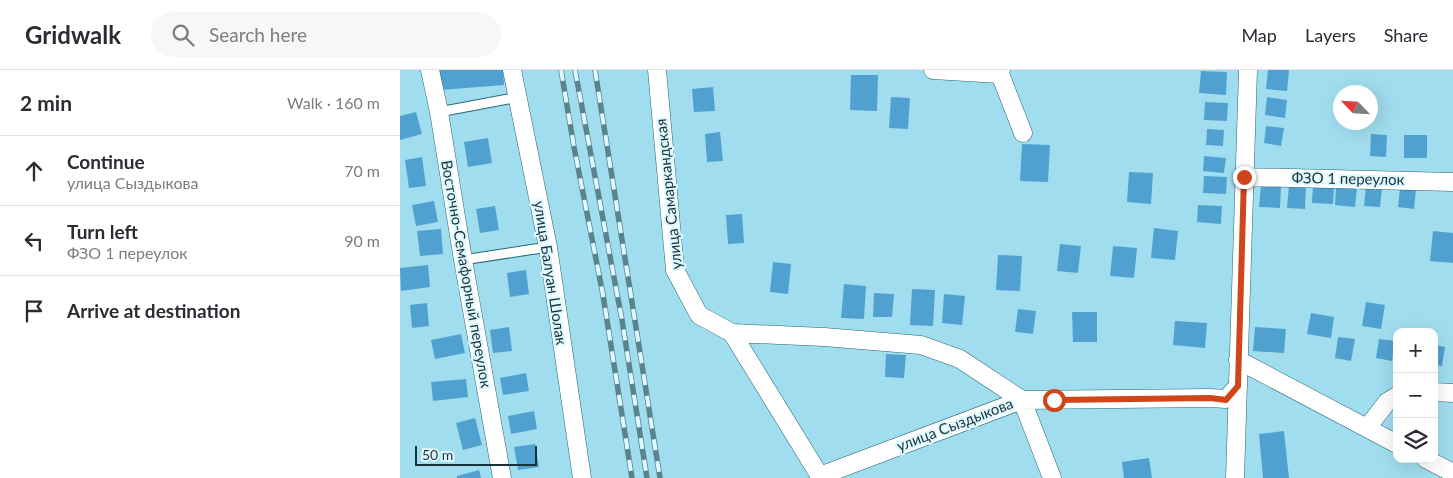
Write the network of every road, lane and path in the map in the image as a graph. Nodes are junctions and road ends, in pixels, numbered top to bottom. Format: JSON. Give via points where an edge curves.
{"nodes":[{"id":1,"x":430,"y":70,"type":"edge"},
{"id":2,"x":512,"y":70,"type":"edge"},
{"id":3,"x":657,"y":70,"type":"edge"},
{"id":4,"x":933,"y":70,"type":"edge"},
{"id":5,"x":1248,"y":70,"type":"edge"},
{"id":6,"x":1000,"y":72,"type":"edge"},
{"id":7,"x":518,"y":97,"type":"junction"},
{"id":8,"x":439,"y":112,"type":"junction"},
{"id":9,"x":1023,"y":133,"type":"dead end"},
{"id":10,"x":1244,"y":177,"type":"junction"},
{"id":11,"x":1453,"y":182,"type":"edge"},
{"id":12,"x":548,"y":247,"type":"junction"},
{"id":13,"x":463,"y":260,"type":"junction"},
{"id":14,"x":732,"y":333,"type":"junction"},
{"id":15,"x":1238,"y":360,"type":"junction"},
{"id":16,"x":1238,"y":386,"type":"junction"},
{"id":17,"x":1438,"y":392,"type":"edge"},
{"id":18,"x":1453,"y":394,"type":"edge"},
{"id":19,"x":1393,"y":398,"type":"edge"},
{"id":20,"x":1022,"y":400,"type":"junction"},
{"id":21,"x":1367,"y":428,"type":"junction"},
{"id":22,"x":1393,"y":442,"type":"edge"},
{"id":23,"x":1434,"y":463,"type":"edge"},
{"id":24,"x":1453,"y":473,"type":"edge"},
{"id":25,"x":820,"y":477,"type":"edge"},
{"id":26,"x":502,"y":478,"type":"edge"},
{"id":27,"x":582,"y":478,"type":"edge"},
{"id":28,"x":1052,"y":478,"type":"edge"},
{"id":29,"x":1235,"y":478,"type":"edge"}],
"edges":[{"from":1,"to":8,"type":"street","name":"Восточно-Семафорный переулок"},
{"from":2,"to":7,"type":"street","name":"улица Балуан Шолак"},
{"from":3,"to":14,"type":"street","name":"улица Самаркандская","via":[[674,270],[699,315]]},
{"from":4,"to":6,"type":"street"},
{"from":5,"to":10,"type":"street"},
{"from":6,"to":9,"type":"street"},
{"from":7,"to":8,"type":"lane"},
{"from":7,"to":12,"type":"street","name":"улица Балуан Шолак"},
{"from":8,"to":13,"type":"street","name":"Восточно-Семафорный переулок"},
{"from":10,"to":11,"type":"street","name":"ФЗО 1 переулок"},
{"from":10,"to":15,"type":"street"},
{"from":12,"to":13,"type":"lane"},
{"from":12,"to":27,"type":"street","name":"улица Балуан Шолак"},
{"from":13,"to":26,"type":"street","name":"Восточно-Семафорный переулок"},
{"from":14,"to":20,"type":"street","via":[[921,345],[960,359]]},
{"from":14,"to":25,"type":"street","name":"улица Самаркандская"},
{"from":15,"to":16,"type":"street"},
{"from":15,"to":21,"type":"street"},
{"from":16,"to":20,"type":"street","name":"улица Сыздыкова","via":[[1226,400]]},
{"from":16,"to":29,"type":"street"},
{"from":17,"to":18,"type":"street"},
{"from":19,"to":21,"type":"street"},
{"from":20,"to":25,"type":"street","name":"улица Сыздыкова"},
{"from":20,"to":28,"type":"street"},
{"from":21,"to":22,"type":"street"},
{"from":23,"to":24,"type":"street"}]}
